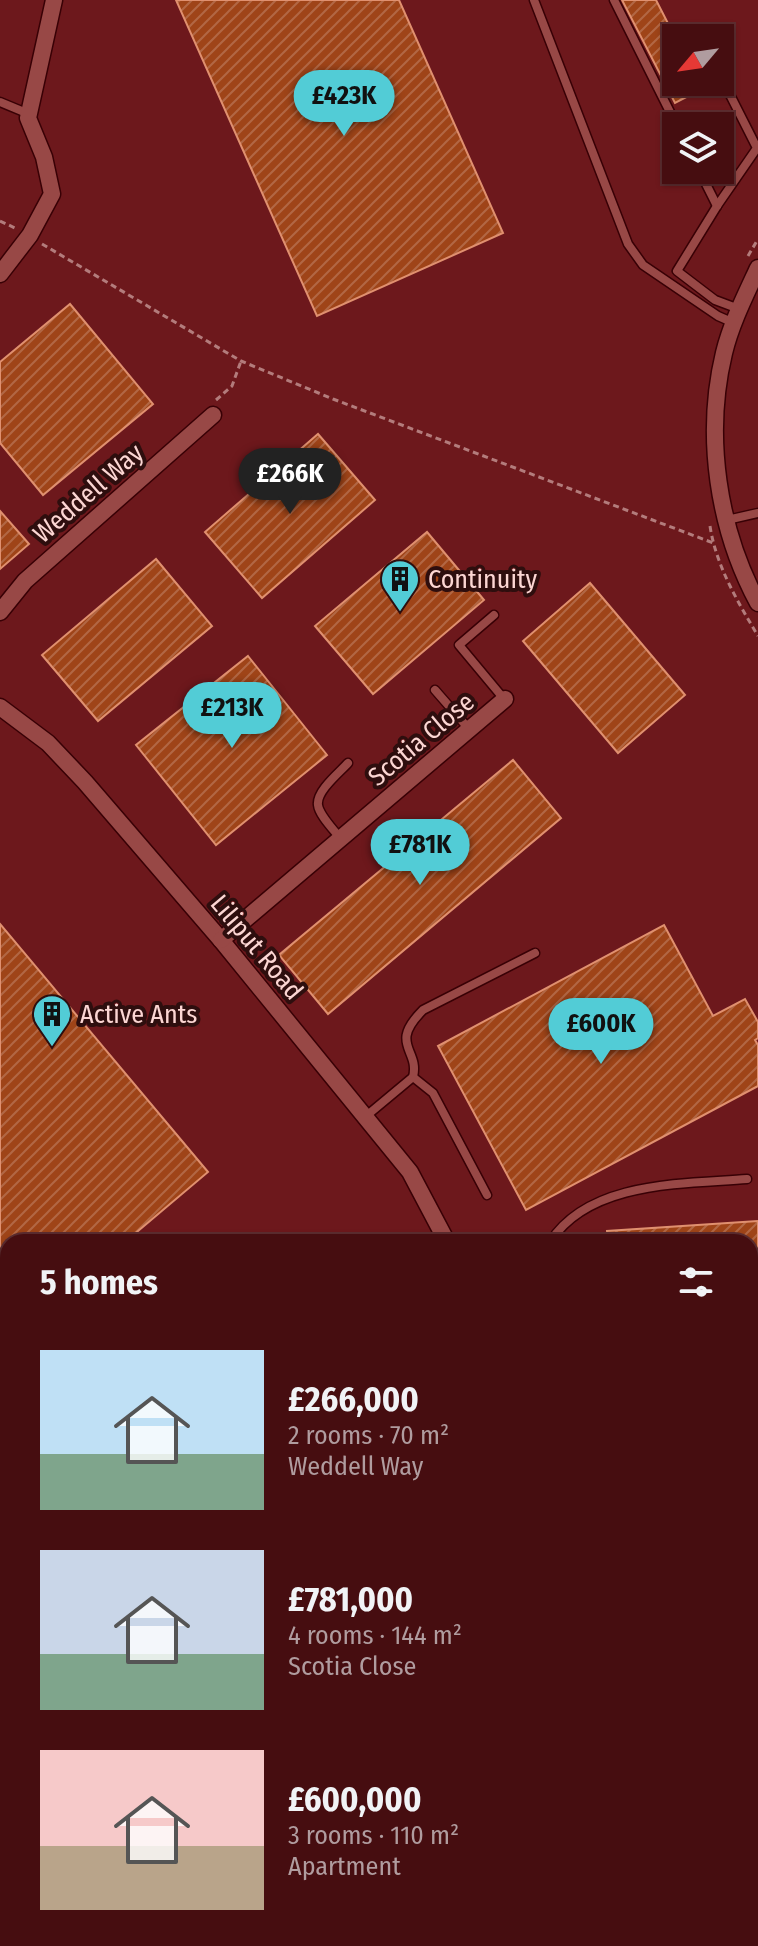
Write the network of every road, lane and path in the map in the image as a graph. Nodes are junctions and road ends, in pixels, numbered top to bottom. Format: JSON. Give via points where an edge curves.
{"nodes":[{"id":1,"x":54,"y":0,"type":"edge"},
{"id":2,"x":534,"y":0,"type":"edge"},
{"id":3,"x":614,"y":0,"type":"edge"},
{"id":4,"x":731,"y":96,"type":"edge"},
{"id":5,"x":0,"y":102,"type":"edge"},
{"id":6,"x":670,"y":112,"type":"edge"},
{"id":7,"x":29,"y":114,"type":"junction"},
{"id":8,"x":706,"y":184,"type":"edge"},
{"id":9,"x":717,"y":206,"type":"junction"},
{"id":10,"x":0,"y":221,"type":"edge"},
{"id":11,"x":30,"y":235,"type":"junction"},
{"id":12,"x":758,"y":268,"type":"edge"},
{"id":13,"x":2,"y":269,"type":"edge"},
{"id":14,"x":736,"y":316,"type":"junction"},
{"id":15,"x":241,"y":361,"type":"junction"},
{"id":16,"x":213,"y":415,"type":"joint"},
{"id":17,"x":758,"y":513,"type":"edge"},
{"id":18,"x":727,"y":520,"type":"junction"},
{"id":19,"x":713,"y":544,"type":"dead end"},
{"id":20,"x":758,"y":603,"type":"edge"},
{"id":21,"x":0,"y":612,"type":"edge"},
{"id":22,"x":494,"y":615,"type":"dead end"},
{"id":23,"x":435,"y":690,"type":"dead end"},
{"id":24,"x":505,"y":699,"type":"joint"},
{"id":25,"x":0,"y":707,"type":"edge"},
{"id":26,"x":469,"y":730,"type":"junction"},
{"id":27,"x":348,"y":763,"type":"dead end"},
{"id":28,"x":341,"y":839,"type":"junction"},
{"id":29,"x":221,"y":940,"type":"junction"},
{"id":30,"x":535,"y":953,"type":"dead end"},
{"id":31,"x":413,"y":1077,"type":"junction"},
{"id":32,"x":365,"y":1117,"type":"junction"},
{"id":33,"x":747,"y":1179,"type":"dead end"},
{"id":34,"x":487,"y":1195,"type":"dead end"},
{"id":35,"x":443,"y":1234,"type":"edge"},
{"id":36,"x":555,"y":1234,"type":"edge"},
{"id":37,"x":725,"y":1946,"type":"edge"},
{"id":38,"x":738,"y":1946,"type":"edge"}],
"edges":[{"from":1,"to":7,"type":"street"},
{"from":2,"to":14,"type":"lane","via":[[628,244],[643,265],[718,316]]},
{"from":3,"to":6,"type":"lane"},
{"from":4,"to":9,"type":"lane","via":[[757,148]]},
{"from":5,"to":7,"type":"lane"},
{"from":7,"to":11,"type":"street","via":[[52,194]]},
{"from":8,"to":9,"type":"lane"},
{"from":9,"to":14,"type":"lane","via":[[677,271]]},
{"from":10,"to":11,"type":"path"},
{"from":11,"to":13,"type":"street"},
{"from":11,"to":15,"type":"path"},
{"from":12,"to":14,"type":"street"},
{"from":14,"to":18,"type":"street","via":[[724,355],[714,435]]},
{"from":15,"to":16,"type":"path","via":[[232,386],[209,407]]},
{"from":15,"to":19,"type":"path"},
{"from":16,"to":21,"type":"street","name":"Weddell Way","via":[[25,581]]},
{"from":17,"to":18,"type":"lane"},
{"from":18,"to":20,"type":"street"},
{"from":22,"to":24,"type":"lane","via":[[459,645]]},
{"from":23,"to":26,"type":"lane"},
{"from":24,"to":26,"type":"street","name":"Scotia Close"},
{"from":25,"to":29,"type":"street","name":"Liliput Road","via":[[48,743],[85,782]]},
{"from":26,"to":28,"type":"street","name":"Scotia Close"},
{"from":27,"to":28,"type":"lane","via":[[318,801]]},
{"from":28,"to":29,"type":"street","name":"Scotia Close"},
{"from":29,"to":32,"type":"street","name":"Liliput Road"},
{"from":30,"to":31,"type":"lane","via":[[437,1001],[409,1024],[406,1047]]},
{"from":31,"to":32,"type":"lane"},
{"from":31,"to":34,"type":"lane","via":[[433,1093]]},
{"from":32,"to":35,"type":"street","name":"Liliput Road","via":[[410,1172]]},
{"from":33,"to":36,"type":"lane","via":[[646,1186],[600,1202]]},
{"from":37,"to":38,"type":"lane"}]}
